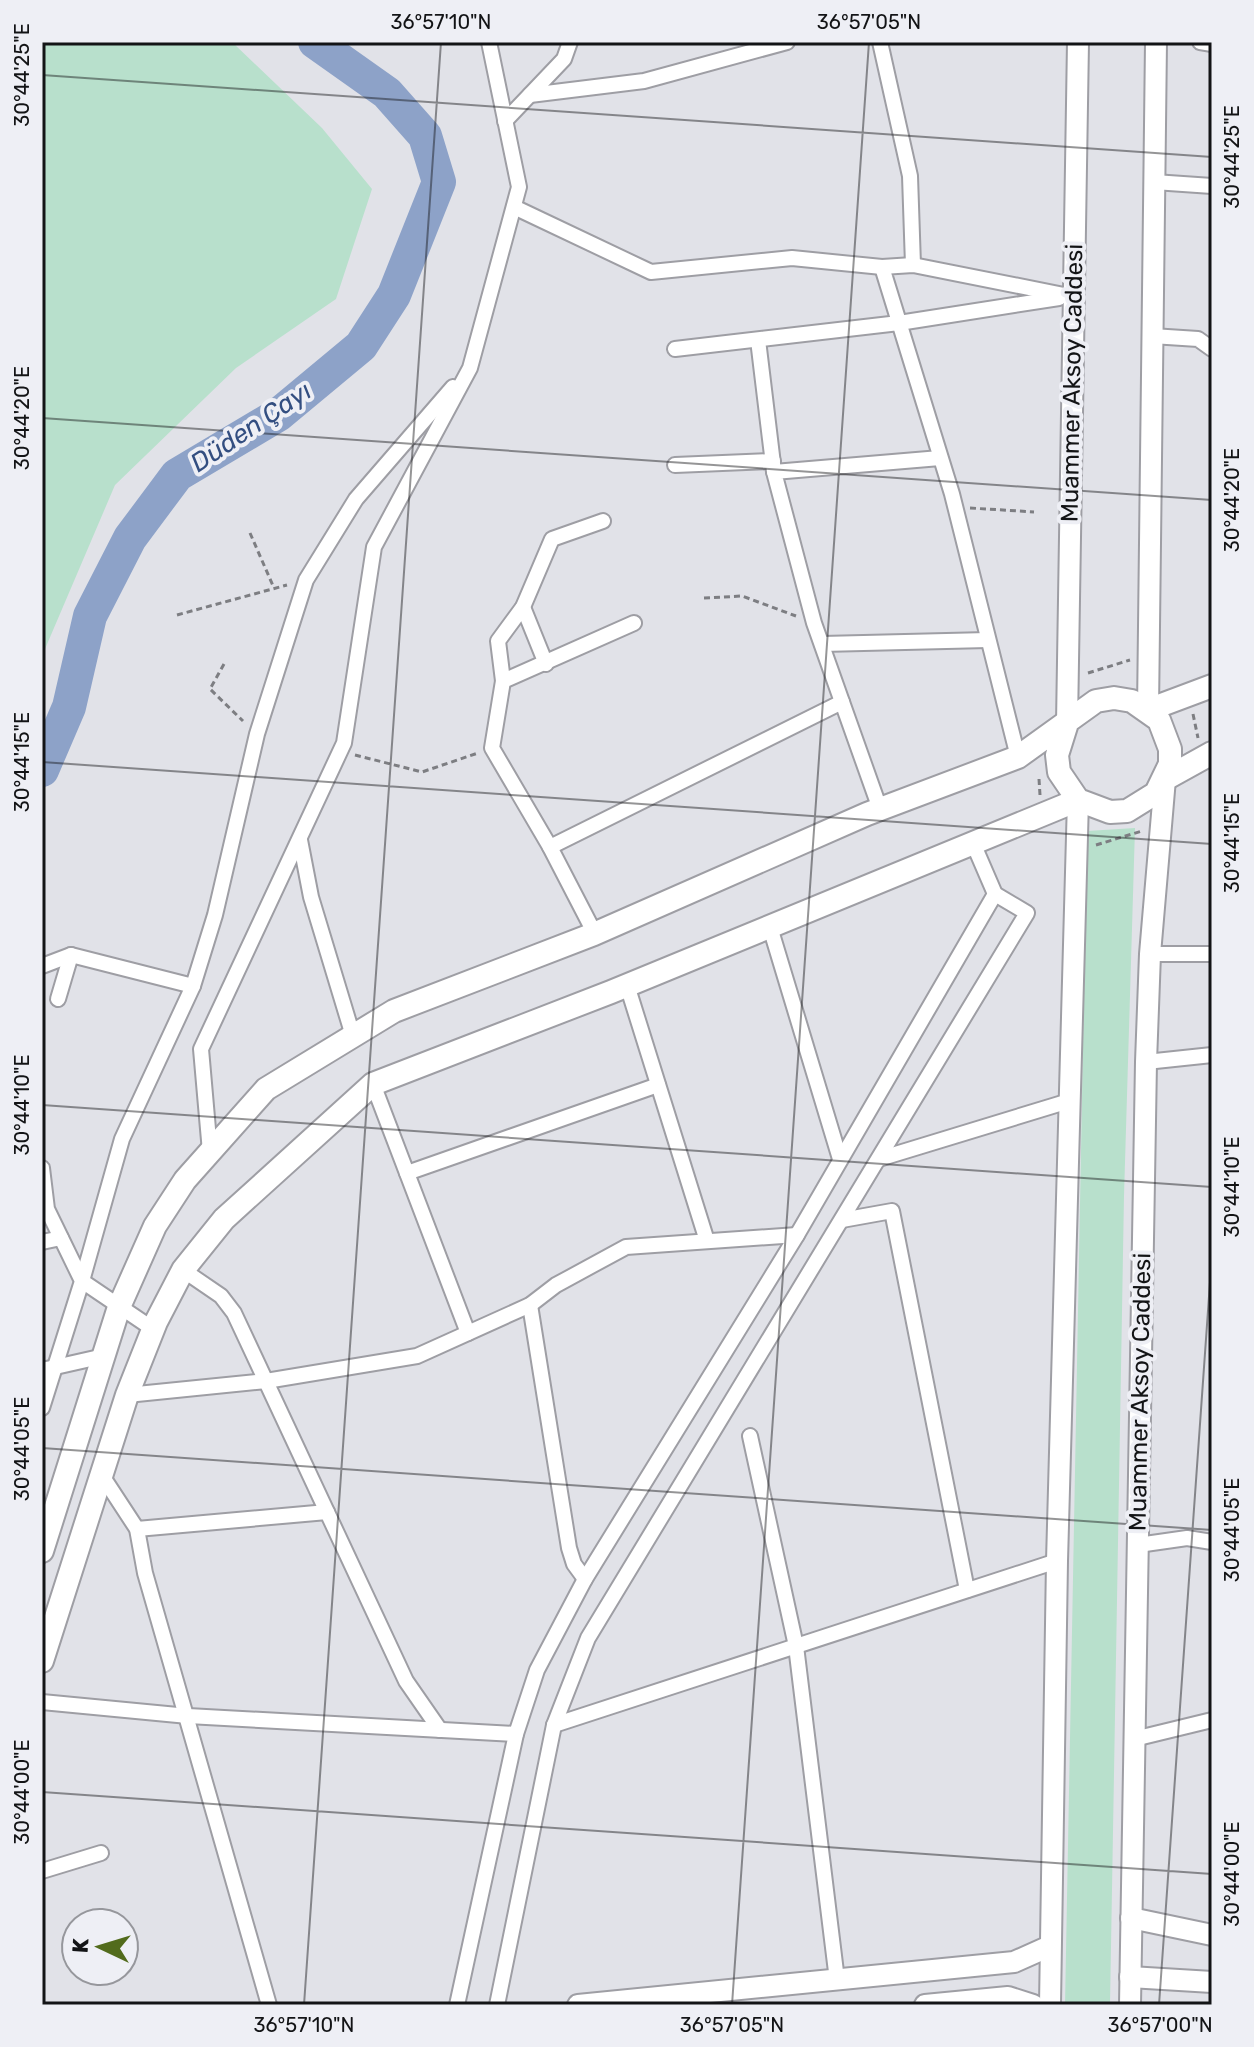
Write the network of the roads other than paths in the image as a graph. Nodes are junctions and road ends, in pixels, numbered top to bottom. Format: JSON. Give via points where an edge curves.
{"nodes":[{"id":1,"x":489,"y":42,"type":"edge"},
{"id":2,"x":570,"y":42,"type":"edge"},
{"id":3,"x":787,"y":42,"type":"edge"},
{"id":4,"x":880,"y":42,"type":"edge"},
{"id":5,"x":1078,"y":42,"type":"edge"},
{"id":6,"x":1156,"y":42,"type":"edge"},
{"id":7,"x":1200,"y":42,"type":"edge"},
{"id":8,"x":1212,"y":44,"type":"edge"},
{"id":9,"x":530,"y":95,"type":"junction"},
{"id":10,"x":505,"y":121,"type":"junction"},
{"id":11,"x":1154,"y":182,"type":"junction"},
{"id":12,"x":1212,"y":186,"type":"edge"},
{"id":13,"x":514,"y":207,"type":"junction"},
{"id":14,"x":913,"y":265,"type":"junction"},
{"id":15,"x":882,"y":267,"type":"junction"},
{"id":16,"x":1072,"y":297,"type":"junction"},
{"id":17,"x":899,"y":323,"type":"junction"},
{"id":18,"x":1152,"y":336,"type":"junction"},
{"id":19,"x":758,"y":340,"type":"junction"},
{"id":20,"x":675,"y":349,"type":"dead end"},
{"id":21,"x":1212,"y":349,"type":"edge"},
{"id":22,"x":470,"y":368,"type":"junction"},
{"id":23,"x":940,"y":458,"type":"junction"},
{"id":24,"x":675,"y":465,"type":"dead end"},
{"id":25,"x":774,"y":466,"type":"junction"},
{"id":26,"x":603,"y":521,"type":"dead end"},
{"id":27,"x":523,"y":607,"type":"junction"},
{"id":28,"x":634,"y":623,"type":"dead end"},
{"id":29,"x":988,"y":640,"type":"junction"},
{"id":30,"x":822,"y":644,"type":"junction"},
{"id":31,"x":546,"y":664,"type":"junction"},
{"id":32,"x":503,"y":681,"type":"junction"},
{"id":33,"x":1212,"y":686,"type":"edge"},
{"id":34,"x":842,"y":702,"type":"junction"},
{"id":35,"x":1148,"y":710,"type":"junction"},
{"id":36,"x":1067,"y":723,"type":"junction"},
{"id":37,"x":1208,"y":755,"type":"edge"},
{"id":38,"x":1018,"y":757,"type":"junction"},
{"id":39,"x":1165,"y":779,"type":"junction"},
{"id":40,"x":1078,"y":800,"type":"junction"},
{"id":41,"x":880,"y":809,"type":"junction"},
{"id":42,"x":300,"y":839,"type":"junction"},
{"id":43,"x":973,"y":843,"type":"junction"},
{"id":44,"x":550,"y":847,"type":"junction"},
{"id":45,"x":995,"y":894,"type":"junction"},
{"id":46,"x":770,"y":927,"type":"junction"},
{"id":47,"x":594,"y":932,"type":"junction"},
{"id":48,"x":1150,"y":954,"type":"junction"},
{"id":49,"x":1212,"y":954,"type":"edge"},
{"id":50,"x":71,"y":955,"type":"junction"},
{"id":51,"x":42,"y":966,"type":"edge"},
{"id":52,"x":627,"y":985,"type":"junction"},
{"id":53,"x":193,"y":986,"type":"junction"},
{"id":54,"x":58,"y":999,"type":"dead end"},
{"id":55,"x":353,"y":1036,"type":"junction"},
{"id":56,"x":1212,"y":1055,"type":"edge"},
{"id":57,"x":1146,"y":1062,"type":"junction"},
{"id":58,"x":373,"y":1084,"type":"junction"},
{"id":59,"x":658,"y":1085,"type":"junction"},
{"id":60,"x":1069,"y":1101,"type":"junction"},
{"id":61,"x":210,"y":1152,"type":"junction"},
{"id":62,"x":840,"y":1159,"type":"junction"},
{"id":63,"x":879,"y":1159,"type":"junction"},
{"id":64,"x":42,"y":1168,"type":"edge"},
{"id":65,"x":407,"y":1173,"type":"junction"},
{"id":66,"x":842,"y":1220,"type":"junction"},
{"id":67,"x":797,"y":1235,"type":"junction"},
{"id":68,"x":61,"y":1238,"type":"junction"},
{"id":69,"x":707,"y":1241,"type":"junction"},
{"id":70,"x":42,"y":1242,"type":"edge"},
{"id":71,"x":183,"y":1270,"type":"junction"},
{"id":72,"x":82,"y":1281,"type":"junction"},
{"id":73,"x":530,"y":1305,"type":"junction"},
{"id":74,"x":119,"y":1307,"type":"junction"},
{"id":75,"x":153,"y":1329,"type":"junction"},
{"id":76,"x":468,"y":1333,"type":"junction"},
{"id":77,"x":104,"y":1356,"type":"junction"},
{"id":78,"x":49,"y":1369,"type":"edge"},
{"id":79,"x":266,"y":1381,"type":"junction"},
{"id":80,"x":127,"y":1395,"type":"junction"},
{"id":81,"x":42,"y":1408,"type":"edge"},
{"id":82,"x":750,"y":1436,"type":"dead end"},
{"id":83,"x":101,"y":1474,"type":"junction"},
{"id":84,"x":327,"y":1512,"type":"junction"},
{"id":85,"x":137,"y":1529,"type":"junction"},
{"id":86,"x":1212,"y":1542,"type":"edge"},
{"id":87,"x":1138,"y":1545,"type":"junction"},
{"id":88,"x":42,"y":1551,"type":"edge"},
{"id":89,"x":1057,"y":1561,"type":"junction"},
{"id":90,"x":585,"y":1579,"type":"junction"},
{"id":91,"x":967,"y":1590,"type":"junction"},
{"id":92,"x":796,"y":1646,"type":"junction"},
{"id":93,"x":42,"y":1661,"type":"edge"},
{"id":94,"x":42,"y":1702,"type":"edge"},
{"id":95,"x":188,"y":1716,"type":"junction"},
{"id":96,"x":1212,"y":1720,"type":"edge"},
{"id":97,"x":554,"y":1725,"type":"junction"},
{"id":98,"x":440,"y":1730,"type":"junction"},
{"id":99,"x":516,"y":1734,"type":"junction"},
{"id":100,"x":1134,"y":1739,"type":"junction"},
{"id":101,"x":101,"y":1853,"type":"dead end"},
{"id":102,"x":42,"y":1871,"type":"edge"},
{"id":103,"x":1131,"y":1918,"type":"junction"},
{"id":104,"x":1212,"y":1935,"type":"edge"},
{"id":105,"x":1050,"y":1946,"type":"junction"},
{"id":106,"x":1130,"y":1977,"type":"junction"},
{"id":107,"x":837,"y":1980,"type":"junction"},
{"id":108,"x":1212,"y":1982,"type":"edge"},
{"id":109,"x":269,"y":2005,"type":"edge"},
{"id":110,"x":457,"y":2005,"type":"edge"},
{"id":111,"x":497,"y":2005,"type":"edge"},
{"id":112,"x":578,"y":2005,"type":"edge"},
{"id":113,"x":925,"y":2005,"type":"edge"},
{"id":114,"x":1033,"y":2005,"type":"edge"},
{"id":115,"x":1050,"y":2005,"type":"edge"},
{"id":116,"x":1130,"y":2005,"type":"edge"}],
"edges":[{"from":1,"to":10,"type":"street"},
{"from":2,"to":9,"type":"street","via":[[564,59]]},
{"from":3,"to":9,"type":"street","via":[[644,81]]},
{"from":4,"to":14,"type":"street","via":[[910,176]]},
{"from":5,"to":16,"type":"main road","name":"Muammer Aksoy Caddesi"},
{"from":6,"to":11,"type":"main road"},
{"from":7,"to":8,"type":"street"},
{"from":9,"to":10,"type":"street"},
{"from":10,"to":13,"type":"street","via":[[519,187]]},
{"from":11,"to":12,"type":"street"},
{"from":11,"to":18,"type":"main road"},
{"from":13,"to":15,"type":"street","via":[[651,272],[792,258]]},
{"from":13,"to":22,"type":"street"},
{"from":14,"to":15,"type":"street"},
{"from":14,"to":16,"type":"street"},
{"from":15,"to":17,"type":"street"},
{"from":16,"to":17,"type":"street"},
{"from":16,"to":36,"type":"main road","name":"Muammer Aksoy Caddesi"},
{"from":17,"to":19,"type":"street"},
{"from":17,"to":23,"type":"street"},
{"from":18,"to":21,"type":"street","via":[[1198,339]]},
{"from":18,"to":35,"type":"main road"},
{"from":19,"to":20,"type":"street"},
{"from":19,"to":25,"type":"street"},
{"from":22,"to":42,"type":"street","via":[[374,547],[340,751]]},
{"from":22,"to":53,"type":"street","via":[[356,499],[306,580],[257,734]]},
{"from":23,"to":25,"type":"street"},
{"from":23,"to":29,"type":"street"},
{"from":24,"to":25,"type":"street"},
{"from":25,"to":30,"type":"street"},
{"from":26,"to":27,"type":"street","via":[[552,539]]},
{"from":27,"to":31,"type":"street"},
{"from":27,"to":32,"type":"street","via":[[498,641]]},
{"from":28,"to":31,"type":"street"},
{"from":29,"to":30,"type":"street"},
{"from":29,"to":38,"type":"street"},
{"from":30,"to":34,"type":"street"},
{"from":31,"to":32,"type":"street"},
{"from":32,"to":44,"type":"street","via":[[492,748]]},
{"from":33,"to":35,"type":"main road"},
{"from":34,"to":41,"type":"street"},
{"from":34,"to":44,"type":"street"},
{"from":35,"to":36,"type":"main road","via":[[1132,701],[1105,699],[1079,710]]},
{"from":35,"to":39,"type":"main road","via":[[1159,720],[1170,749]]},
{"from":36,"to":38,"type":"main road"},
{"from":36,"to":40,"type":"main road","via":[[1058,764]]},
{"from":37,"to":39,"type":"main road"},
{"from":38,"to":41,"type":"main road"},
{"from":39,"to":40,"type":"main road","via":[[1156,793],[1127,811],[1110,812]]},
{"from":39,"to":48,"type":"main road","name":"Muammer Aksoy Caddesi"},
{"from":40,"to":43,"type":"main road"},
{"from":40,"to":60,"type":"main road"},
{"from":41,"to":47,"type":"main road"},
{"from":42,"to":55,"type":"street","via":[[311,897]]},
{"from":42,"to":61,"type":"street","via":[[201,1049]]},
{"from":43,"to":45,"type":"street"},
{"from":43,"to":46,"type":"main road"},
{"from":44,"to":47,"type":"street"},
{"from":45,"to":62,"type":"street"},
{"from":45,"to":63,"type":"street","via":[[1027,913]]},
{"from":46,"to":52,"type":"main road"},
{"from":46,"to":62,"type":"street"},
{"from":47,"to":55,"type":"main road","via":[[394,1011]]},
{"from":48,"to":49,"type":"street"},
{"from":48,"to":57,"type":"main road","name":"Muammer Aksoy Caddesi"},
{"from":50,"to":51,"type":"street"},
{"from":50,"to":53,"type":"street"},
{"from":50,"to":54,"type":"street"},
{"from":52,"to":58,"type":"main road"},
{"from":52,"to":59,"type":"street"},
{"from":53,"to":72,"type":"street","via":[[122,1139]]},
{"from":55,"to":61,"type":"main road","via":[[266,1089]]},
{"from":56,"to":57,"type":"street"},
{"from":57,"to":87,"type":"main road","name":"Muammer Aksoy Caddesi"},
{"from":58,"to":65,"type":"street"},
{"from":58,"to":71,"type":"main road","via":[[234,1209]]},
{"from":59,"to":65,"type":"street"},
{"from":59,"to":69,"type":"street"},
{"from":60,"to":63,"type":"street"},
{"from":60,"to":89,"type":"main road"},
{"from":61,"to":74,"type":"main road","via":[[155,1226]]},
{"from":62,"to":67,"type":"street"},
{"from":63,"to":66,"type":"street"},
{"from":64,"to":68,"type":"street","via":[[47,1209]]},
{"from":65,"to":76,"type":"street"},
{"from":66,"to":91,"type":"street","via":[[892,1211]]},
{"from":66,"to":97,"type":"street","via":[[588,1638]]},
{"from":67,"to":69,"type":"street"},
{"from":67,"to":90,"type":"street"},
{"from":68,"to":70,"type":"street"},
{"from":68,"to":72,"type":"street"},
{"from":69,"to":73,"type":"street","via":[[626,1247]]},
{"from":71,"to":75,"type":"main road"},
{"from":71,"to":79,"type":"street","via":[[221,1296],[234,1313]]},
{"from":72,"to":74,"type":"street"},
{"from":72,"to":78,"type":"street"},
{"from":73,"to":76,"type":"street"},
{"from":73,"to":90,"type":"street","via":[[569,1548]]},
{"from":74,"to":75,"type":"street"},
{"from":74,"to":77,"type":"main road"},
{"from":75,"to":80,"type":"main road"},
{"from":76,"to":79,"type":"street","via":[[417,1356]]},
{"from":77,"to":78,"type":"street"},
{"from":77,"to":88,"type":"main road"},
{"from":78,"to":81,"type":"street"},
{"from":79,"to":80,"type":"street"},
{"from":79,"to":84,"type":"street"},
{"from":80,"to":83,"type":"main road"},
{"from":82,"to":92,"type":"street"},
{"from":83,"to":85,"type":"street"},
{"from":83,"to":93,"type":"main road"},
{"from":84,"to":85,"type":"street"},
{"from":84,"to":98,"type":"street","via":[[406,1681]]},
{"from":85,"to":95,"type":"street"},
{"from":86,"to":87,"type":"street","via":[[1187,1538]]},
{"from":87,"to":100,"type":"main road","name":"Muammer Aksoy Caddesi"},
{"from":89,"to":91,"type":"street"},
{"from":89,"to":105,"type":"main road"},
{"from":90,"to":99,"type":"street","via":[[537,1670]]},
{"from":91,"to":92,"type":"street"},
{"from":92,"to":97,"type":"street"},
{"from":92,"to":107,"type":"street"},
{"from":94,"to":95,"type":"street"},
{"from":95,"to":98,"type":"street"},
{"from":95,"to":109,"type":"street"},
{"from":96,"to":100,"type":"street"},
{"from":97,"to":111,"type":"street"},
{"from":98,"to":99,"type":"street"},
{"from":99,"to":110,"type":"street"},
{"from":100,"to":103,"type":"main road","name":"Muammer Aksoy Caddesi"},
{"from":101,"to":102,"type":"street"},
{"from":103,"to":104,"type":"main road"},
{"from":103,"to":106,"type":"main road","name":"Muammer Aksoy Caddesi"},
{"from":105,"to":107,"type":"main road","via":[[1014,1962]]},
{"from":105,"to":115,"type":"main road"},
{"from":106,"to":108,"type":"main road"},
{"from":106,"to":116,"type":"main road","name":"Muammer Aksoy Caddesi"},
{"from":107,"to":112,"type":"main road"},
{"from":113,"to":114,"type":"main road","via":[[1008,1997]]}]}
